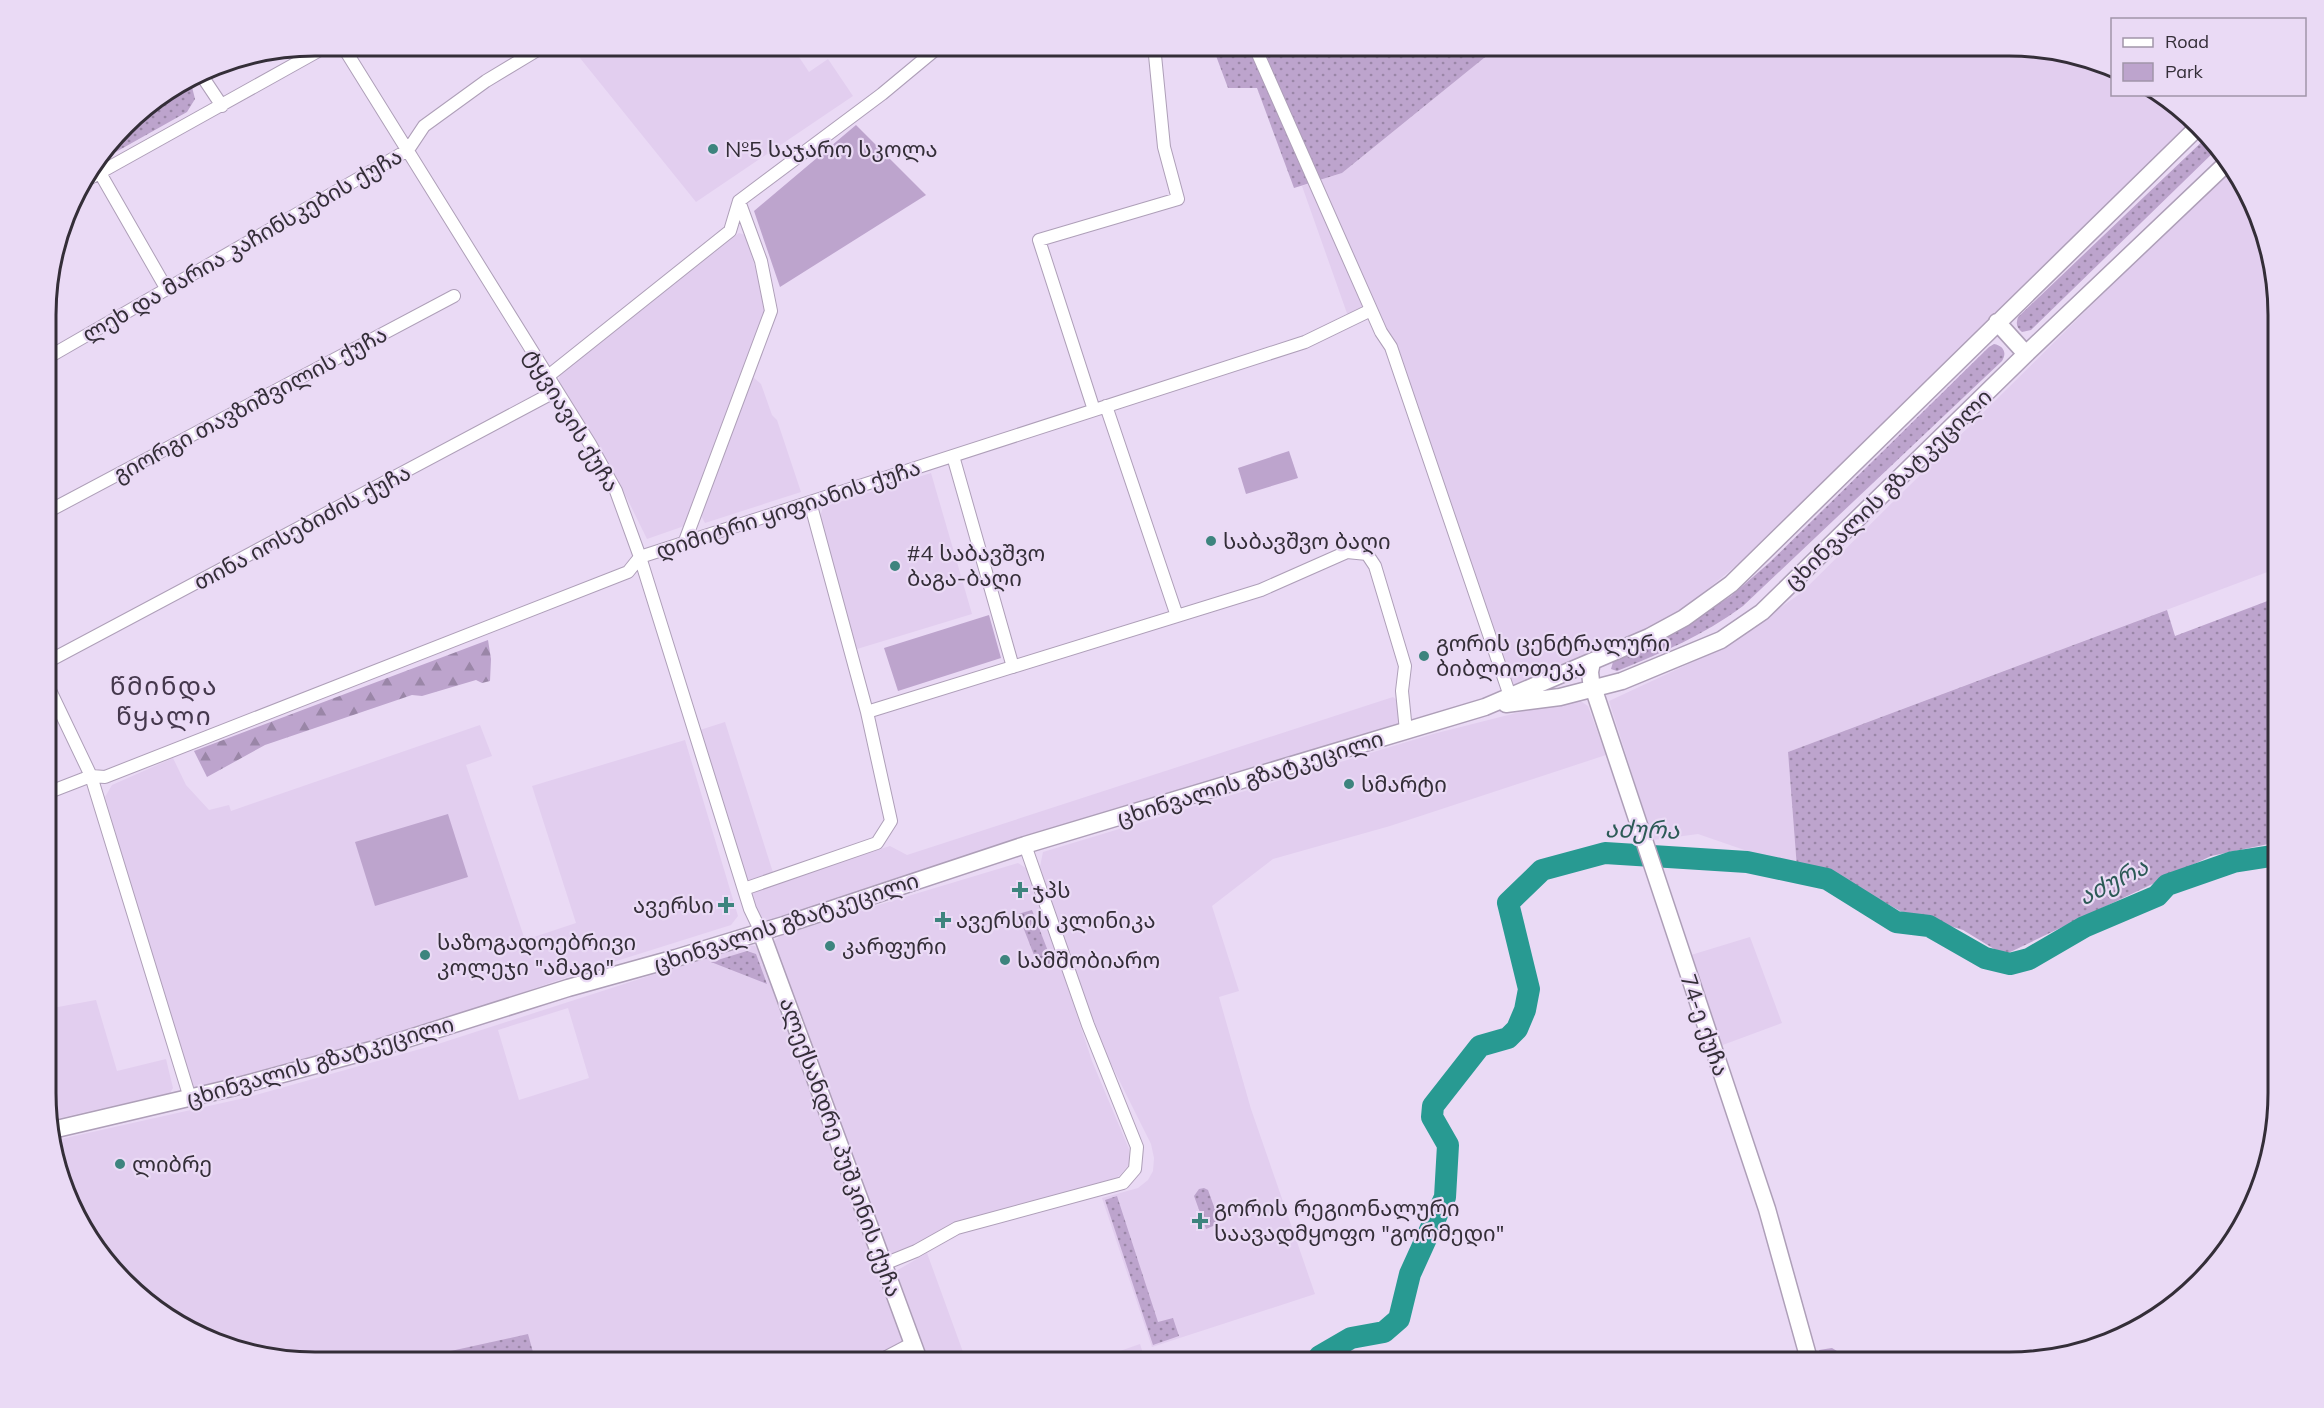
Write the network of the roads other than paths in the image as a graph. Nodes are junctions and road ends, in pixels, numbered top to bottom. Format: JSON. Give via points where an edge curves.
{"nodes":[{"id":1,"x":310,"y":56,"type":"edge"},
{"id":2,"x":349,"y":56,"type":"edge"},
{"id":3,"x":527,"y":56,"type":"edge"},
{"id":4,"x":928,"y":56,"type":"edge"},
{"id":5,"x":1155,"y":56,"type":"edge"},
{"id":6,"x":1259,"y":56,"type":"edge"},
{"id":7,"x":205,"y":80,"type":"edge"},
{"id":8,"x":222,"y":106,"type":"junction"},
{"id":9,"x":2193,"y":131,"type":"edge"},
{"id":10,"x":408,"y":150,"type":"junction"},
{"id":11,"x":2222,"y":167,"type":"edge"},
{"id":12,"x":100,"y":173,"type":"junction"},
{"id":13,"x":97,"y":175,"type":"edge"},
{"id":14,"x":739,"y":201,"type":"junction"},
{"id":15,"x":166,"y":288,"type":"junction"},
{"id":16,"x":454,"y":296,"type":"dead end"},
{"id":17,"x":1371,"y":310,"type":"junction"},
{"id":18,"x":1997,"y":322,"type":"junction"},
{"id":19,"x":56,"y":353,"type":"edge"},
{"id":20,"x":2026,"y":354,"type":"junction"},
{"id":21,"x":547,"y":377,"type":"junction"},
{"id":22,"x":556,"y":391,"type":"junction"},
{"id":23,"x":1107,"y":406,"type":"junction"},
{"id":24,"x":1094,"y":410,"type":"junction"},
{"id":25,"x":954,"y":456,"type":"junction"},
{"id":26,"x":810,"y":502,"type":"junction"},
{"id":27,"x":56,"y":507,"type":"edge"},
{"id":28,"x":685,"y":541,"type":"junction"},
{"id":29,"x":640,"y":557,"type":"junction"},
{"id":30,"x":1177,"y":616,"type":"junction"},
{"id":31,"x":56,"y":657,"type":"edge"},
{"id":32,"x":1592,"y":662,"type":"junction"},
{"id":33,"x":1013,"y":667,"type":"junction"},
{"id":34,"x":1595,"y":689,"type":"junction"},
{"id":35,"x":1510,"y":696,"type":"junction"},
{"id":36,"x":56,"y":703,"type":"edge"},
{"id":37,"x":1485,"y":707,"type":"junction"},
{"id":38,"x":867,"y":712,"type":"junction"},
{"id":39,"x":1406,"y":731,"type":"junction"},
{"id":40,"x":91,"y":776,"type":"junction"},
{"id":41,"x":56,"y":790,"type":"edge"},
{"id":42,"x":1025,"y":845,"type":"junction"},
{"id":43,"x":744,"y":889,"type":"junction"},
{"id":44,"x":761,"y":932,"type":"junction"},
{"id":45,"x":190,"y":1098,"type":"junction"},
{"id":46,"x":58,"y":1129,"type":"edge"},
{"id":47,"x":884,"y":1264,"type":"junction"},
{"id":48,"x":913,"y":1343,"type":"junction"},
{"id":49,"x":896,"y":1352,"type":"edge"},
{"id":50,"x":916,"y":1352,"type":"edge"},
{"id":51,"x":1807,"y":1352,"type":"edge"}],
"edges":[{"from":1,"to":8,"type":"street"},
{"from":2,"to":10,"type":"street","name":"ტყვიავის ქუჩა"},
{"from":3,"to":10,"type":"street","name":"ლეხ და მარია კაჩინსკების ქუჩა","via":[[424,126]]},
{"from":4,"to":14,"type":"street"},
{"from":5,"to":24,"type":"street","via":[[1164,147],[1178,199],[1039,240]]},
{"from":6,"to":17,"type":"street"},
{"from":7,"to":8,"type":"street"},
{"from":8,"to":12,"type":"street"},
{"from":9,"to":18,"type":"main road","name":"ცხინვალის გზატკეცილი"},
{"from":10,"to":15,"type":"street","name":"ლეხ და მარია კაჩინსკების ქუჩა"},
{"from":10,"to":21,"type":"street","name":"ტყვიავის ქუჩა"},
{"from":11,"to":20,"type":"main road","name":"ცხინვალის გზატკეცილი"},
{"from":12,"to":13,"type":"street"},
{"from":12,"to":15,"type":"street"},
{"from":14,"to":21,"type":"street","via":[[730,231]]},
{"from":14,"to":28,"type":"street","via":[[761,261],[771,311]]},
{"from":15,"to":19,"type":"street","name":"ლეხ და მარია კაჩინსკების ქუჩა"},
{"from":16,"to":27,"type":"street","name":"გიორგი თავზიშვილის ქუჩა"},
{"from":17,"to":23,"type":"street","name":"დიმიტრი ყიფიანის ქუჩა","via":[[1305,342]]},
{"from":17,"to":35,"type":"street","via":[[1391,347]]},
{"from":18,"to":20,"type":"main road"},
{"from":18,"to":32,"type":"main road","name":"ცხინვალის გზატკეცილი","via":[[1731,584],[1684,618]]},
{"from":20,"to":34,"type":"main road","name":"ცხინვალის გზატკეცილი","via":[[1762,612],[1714,644]]},
{"from":21,"to":22,"type":"street","name":"ტყვიავის ქუჩა"},
{"from":22,"to":29,"type":"street","name":"ტყვიავის ქუჩა","via":[[616,491]]},
{"from":22,"to":31,"type":"street","name":"თინა იოსებიძის ქუჩა"},
{"from":23,"to":24,"type":"street","name":"დიმიტრი ყიფიანის ქუჩა"},
{"from":23,"to":30,"type":"street"},
{"from":24,"to":25,"type":"street","name":"დიმიტრი ყიფიანის ქუჩა"},
{"from":25,"to":26,"type":"street","name":"დიმიტრი ყიფიანის ქუჩა"},
{"from":25,"to":33,"type":"street"},
{"from":26,"to":28,"type":"street","name":"დიმიტრი ყიფიანის ქუჩა"},
{"from":26,"to":38,"type":"street"},
{"from":28,"to":29,"type":"street","name":"დიმიტრი ყიფიანის ქუჩა"},
{"from":29,"to":40,"type":"street","name":"დიმიტრი ყიფიანის ქუჩა","via":[[628,573],[105,777]]},
{"from":29,"to":43,"type":"street","name":"ტყვიავის ქუჩა"},
{"from":30,"to":33,"type":"street"},
{"from":30,"to":39,"type":"street","via":[[1261,590],[1347,552],[1367,554],[1375,566],[1405,666],[1402,691]]},
{"from":32,"to":34,"type":"main road","name":"74-ე ქუჩა","via":[[1590,672]]},
{"from":32,"to":35,"type":"main road","name":"ცხინვალის გზატკეცილი"},
{"from":33,"to":38,"type":"street"},
{"from":34,"to":37,"type":"main road","name":"ცხინვალის გზატკეცილი"},
{"from":34,"to":51,"type":"main road","name":"74-ე ქუჩა","via":[[1767,1209]]},
{"from":35,"to":37,"type":"main road","name":"ცხინვალის გზატკეცილი"},
{"from":36,"to":40,"type":"street"},
{"from":37,"to":39,"type":"main road","name":"ცხინვალის გზატკეცილი"},
{"from":38,"to":43,"type":"street","via":[[891,822],[877,843]]},
{"from":39,"to":42,"type":"main road","name":"ცხინვალის გზატკეცილი"},
{"from":40,"to":41,"type":"street","name":"დიმიტრი ყიფიანის ქუჩა"},
{"from":40,"to":45,"type":"street"},
{"from":42,"to":44,"type":"main road","name":"ცხინვალის გზატკეცილი"},
{"from":42,"to":47,"type":"street","via":[[1088,1025],[1137,1148],[1136,1169],[1123,1183],[957,1228]]},
{"from":43,"to":44,"type":"street","name":"ტყვიავის ქუჩა"},
{"from":44,"to":45,"type":"main road","name":"ცხინვალის გზატკეცილი","via":[[375,1049]]},
{"from":44,"to":47,"type":"main road","name":"ალექსანდრე პუშკინის ქუჩა"},
{"from":45,"to":46,"type":"main road","name":"ცხინვალის გზატკეცილი"},
{"from":47,"to":48,"type":"main road","name":"ალექსანდრე პუშკინის ქუჩა"},
{"from":48,"to":49,"type":"street"},
{"from":48,"to":50,"type":"main road","name":"ალექსანდრე პუშკინის ქუჩა"}]}
